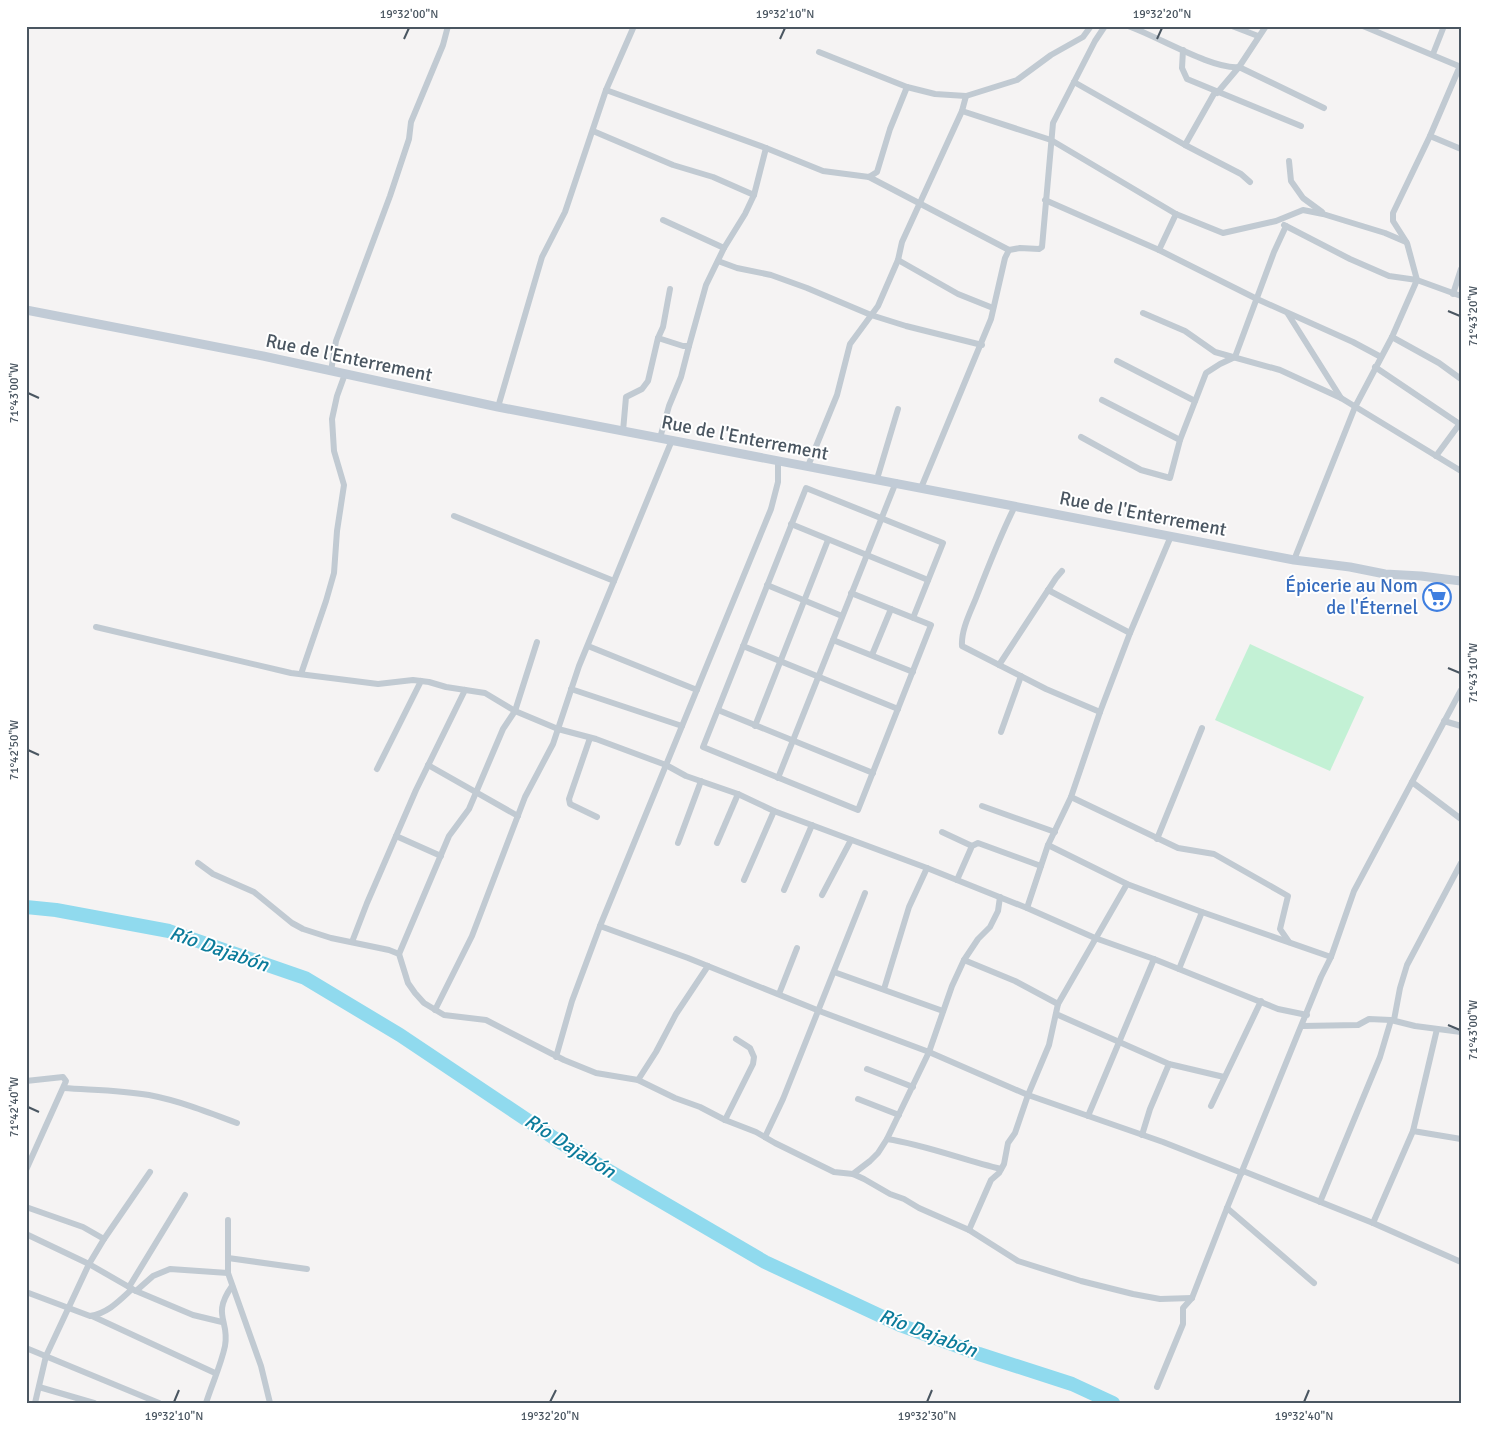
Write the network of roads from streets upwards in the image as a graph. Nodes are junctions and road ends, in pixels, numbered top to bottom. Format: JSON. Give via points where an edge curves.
{"nodes":[{"id":1,"x":448,"y":26,"type":"edge"},
{"id":2,"x":634,"y":26,"type":"edge"},
{"id":3,"x":1092,"y":26,"type":"edge"},
{"id":4,"x":1105,"y":26,"type":"edge"},
{"id":5,"x":1128,"y":26,"type":"edge"},
{"id":6,"x":1232,"y":26,"type":"edge"},
{"id":7,"x":1266,"y":26,"type":"edge"},
{"id":8,"x":1444,"y":26,"type":"edge"},
{"id":9,"x":1367,"y":27,"type":"edge"},
{"id":10,"x":1258,"y":36,"type":"junction"},
{"id":11,"x":1183,"y":50,"type":"junction"},
{"id":12,"x":819,"y":52,"type":"dead end"},
{"id":13,"x":1433,"y":54,"type":"junction"},
{"id":14,"x":1460,"y":66,"type":"edge"},
{"id":15,"x":1239,"y":67,"type":"junction"},
{"id":16,"x":1074,"y":82,"type":"junction"},
{"id":17,"x":907,"y":87,"type":"junction"},
{"id":18,"x":606,"y":90,"type":"junction"},
{"id":19,"x":1216,"y":92,"type":"junction"},
{"id":20,"x":966,"y":96,"type":"junction"},
{"id":21,"x":1324,"y":108,"type":"dead end"},
{"id":22,"x":962,"y":110,"type":"junction"},
{"id":23,"x":1301,"y":126,"type":"dead end"},
{"id":24,"x":592,"y":131,"type":"junction"},
{"id":25,"x":1430,"y":136,"type":"junction"},
{"id":26,"x":1051,"y":140,"type":"junction"},
{"id":27,"x":1185,"y":145,"type":"junction"},
{"id":28,"x":766,"y":148,"type":"junction"},
{"id":29,"x":1461,"y":149,"type":"edge"},
{"id":30,"x":1289,"y":161,"type":"dead end"},
{"id":31,"x":869,"y":177,"type":"junction"},
{"id":32,"x":1250,"y":182,"type":"dead end"},
{"id":33,"x":754,"y":195,"type":"junction"},
{"id":34,"x":1045,"y":200,"type":"junction"},
{"id":35,"x":919,"y":203,"type":"junction"},
{"id":36,"x":1176,"y":214,"type":"junction"},
{"id":37,"x":1323,"y":214,"type":"junction"},
{"id":38,"x":663,"y":220,"type":"dead end"},
{"id":39,"x":1276,"y":221,"type":"junction"},
{"id":40,"x":1286,"y":226,"type":"junction"},
{"id":41,"x":1408,"y":243,"type":"junction"},
{"id":42,"x":724,"y":248,"type":"junction"},
{"id":43,"x":1009,"y":250,"type":"junction"},
{"id":44,"x":1159,"y":250,"type":"junction"},
{"id":45,"x":898,"y":260,"type":"junction"},
{"id":46,"x":718,"y":261,"type":"junction"},
{"id":47,"x":1461,"y":269,"type":"edge"},
{"id":48,"x":1417,"y":280,"type":"junction"},
{"id":49,"x":670,"y":289,"type":"dead end"},
{"id":50,"x":1453,"y":294,"type":"junction"},
{"id":51,"x":1461,"y":296,"type":"edge"},
{"id":52,"x":1257,"y":299,"type":"junction"},
{"id":53,"x":993,"y":308,"type":"junction"},
{"id":54,"x":26,"y":310,"type":"edge"},
{"id":55,"x":1143,"y":313,"type":"dead end"},
{"id":56,"x":1287,"y":313,"type":"junction"},
{"id":57,"x":871,"y":315,"type":"junction"},
{"id":58,"x":1392,"y":337,"type":"junction"},
{"id":59,"x":658,"y":338,"type":"junction"},
{"id":60,"x":982,"y":345,"type":"junction"},
{"id":61,"x":689,"y":346,"type":"junction"},
{"id":62,"x":1235,"y":357,"type":"junction"},
{"id":63,"x":1381,"y":357,"type":"junction"},
{"id":64,"x":1117,"y":361,"type":"dead end"},
{"id":65,"x":1375,"y":367,"type":"junction"},
{"id":66,"x":331,"y":371,"type":"junction"},
{"id":67,"x":345,"y":374,"type":"junction"},
{"id":68,"x":1461,"y":379,"type":"edge"},
{"id":69,"x":1340,"y":398,"type":"junction"},
{"id":70,"x":1102,"y":400,"type":"dead end"},
{"id":71,"x":1195,"y":401,"type":"junction"},
{"id":72,"x":1355,"y":407,"type":"junction"},
{"id":73,"x":498,"y":408,"type":"junction"},
{"id":74,"x":898,"y":409,"type":"dead end"},
{"id":75,"x":1460,"y":424,"type":"edge"},
{"id":76,"x":623,"y":431,"type":"junction"},
{"id":77,"x":1081,"y":437,"type":"dead end"},
{"id":78,"x":660,"y":438,"type":"junction"},
{"id":79,"x":672,"y":440,"type":"junction"},
{"id":80,"x":1180,"y":440,"type":"junction"},
{"id":81,"x":1436,"y":456,"type":"junction"},
{"id":82,"x":778,"y":460,"type":"junction"},
{"id":83,"x":808,"y":466,"type":"junction"},
{"id":84,"x":1461,"y":471,"type":"edge"},
{"id":85,"x":877,"y":479,"type":"junction"},
{"id":86,"x":896,"y":482,"type":"junction"},
{"id":87,"x":921,"y":488,"type":"junction"},
{"id":88,"x":1015,"y":506,"type":"junction"},
{"id":89,"x":454,"y":516,"type":"dead end"},
{"id":90,"x":881,"y":518,"type":"junction"},
{"id":91,"x":792,"y":524,"type":"junction"},
{"id":92,"x":1171,"y":536,"type":"junction"},
{"id":93,"x":828,"y":540,"type":"junction"},
{"id":94,"x":866,"y":555,"type":"junction"},
{"id":95,"x":1294,"y":560,"type":"junction"},
{"id":96,"x":1062,"y":571,"type":"dead end"},
{"id":97,"x":928,"y":580,"type":"junction"},
{"id":98,"x":614,"y":581,"type":"junction"},
{"id":99,"x":1461,"y":581,"type":"edge"},
{"id":100,"x":767,"y":585,"type":"junction"},
{"id":101,"x":1048,"y":590,"type":"junction"},
{"id":102,"x":851,"y":593,"type":"junction"},
{"id":103,"x":804,"y":601,"type":"junction"},
{"id":104,"x":891,"y":609,"type":"junction"},
{"id":105,"x":842,"y":616,"type":"junction"},
{"id":106,"x":913,"y":618,"type":"junction"},
{"id":107,"x":96,"y":627,"type":"dead end"},
{"id":108,"x":1130,"y":633,"type":"junction"},
{"id":109,"x":833,"y":640,"type":"junction"},
{"id":110,"x":537,"y":642,"type":"dead end"},
{"id":111,"x":588,"y":646,"type":"junction"},
{"id":112,"x":743,"y":646,"type":"junction"},
{"id":113,"x":872,"y":655,"type":"junction"},
{"id":114,"x":780,"y":662,"type":"junction"},
{"id":115,"x":1000,"y":665,"type":"junction"},
{"id":116,"x":913,"y":672,"type":"junction"},
{"id":117,"x":301,"y":674,"type":"junction"},
{"id":118,"x":1021,"y":676,"type":"junction"},
{"id":119,"x":818,"y":677,"type":"junction"},
{"id":120,"x":421,"y":681,"type":"junction"},
{"id":121,"x":571,"y":689,"type":"junction"},
{"id":122,"x":465,"y":690,"type":"junction"},
{"id":123,"x":697,"y":690,"type":"junction"},
{"id":124,"x":1461,"y":690,"type":"edge"},
{"id":125,"x":898,"y":709,"type":"junction"},
{"id":126,"x":718,"y":710,"type":"junction"},
{"id":127,"x":515,"y":711,"type":"junction"},
{"id":128,"x":1100,"y":712,"type":"junction"},
{"id":129,"x":1444,"y":721,"type":"junction"},
{"id":130,"x":682,"y":726,"type":"junction"},
{"id":131,"x":755,"y":726,"type":"junction"},
{"id":132,"x":1461,"y":726,"type":"edge"},
{"id":133,"x":1202,"y":728,"type":"dead end"},
{"id":134,"x":558,"y":729,"type":"junction"},
{"id":135,"x":1001,"y":732,"type":"dead end"},
{"id":136,"x":590,"y":738,"type":"junction"},
{"id":137,"x":792,"y":741,"type":"junction"},
{"id":138,"x":428,"y":765,"type":"junction"},
{"id":139,"x":666,"y":765,"type":"junction"},
{"id":140,"x":377,"y":769,"type":"dead end"},
{"id":141,"x":873,"y":773,"type":"junction"},
{"id":142,"x":778,"y":778,"type":"junction"},
{"id":143,"x":701,"y":781,"type":"junction"},
{"id":144,"x":1412,"y":782,"type":"junction"},
{"id":145,"x":476,"y":793,"type":"junction"},
{"id":146,"x":738,"y":794,"type":"junction"},
{"id":147,"x":1071,"y":797,"type":"junction"},
{"id":148,"x":982,"y":806,"type":"dead end"},
{"id":149,"x":774,"y":811,"type":"junction"},
{"id":150,"x":518,"y":816,"type":"junction"},
{"id":151,"x":597,"y":817,"type":"dead end"},
{"id":152,"x":1461,"y":819,"type":"edge"},
{"id":153,"x":812,"y":825,"type":"junction"},
{"id":154,"x":942,"y":832,"type":"dead end"},
{"id":155,"x":1055,"y":832,"type":"junction"},
{"id":156,"x":396,"y":836,"type":"junction"},
{"id":157,"x":1157,"y":839,"type":"junction"},
{"id":158,"x":851,"y":840,"type":"junction"},
{"id":159,"x":678,"y":843,"type":"dead end"},
{"id":160,"x":717,"y":843,"type":"dead end"},
{"id":161,"x":1048,"y":845,"type":"junction"},
{"id":162,"x":972,"y":846,"type":"junction"},
{"id":163,"x":441,"y":856,"type":"junction"},
{"id":164,"x":1461,"y":862,"type":"edge"},
{"id":165,"x":198,"y":863,"type":"dead end"},
{"id":166,"x":1041,"y":866,"type":"junction"},
{"id":167,"x":927,"y":868,"type":"junction"},
{"id":168,"x":744,"y":880,"type":"dead end"},
{"id":169,"x":957,"y":880,"type":"junction"},
{"id":170,"x":1127,"y":884,"type":"junction"},
{"id":171,"x":784,"y":890,"type":"dead end"},
{"id":172,"x":865,"y":893,"type":"dead end"},
{"id":173,"x":822,"y":895,"type":"dead end"},
{"id":174,"x":1000,"y":897,"type":"junction"},
{"id":175,"x":1027,"y":908,"type":"junction"},
{"id":176,"x":1202,"y":912,"type":"junction"},
{"id":177,"x":600,"y":926,"type":"junction"},
{"id":178,"x":1095,"y":938,"type":"junction"},
{"id":179,"x":352,"y":942,"type":"junction"},
{"id":180,"x":1289,"y":942,"type":"junction"},
{"id":181,"x":798,"y":948,"type":"dead end"},
{"id":182,"x":399,"y":954,"type":"junction"},
{"id":183,"x":1331,"y":956,"type":"junction"},
{"id":184,"x":1154,"y":959,"type":"junction"},
{"id":185,"x":964,"y":960,"type":"junction"},
{"id":186,"x":708,"y":966,"type":"junction"},
{"id":187,"x":1179,"y":969,"type":"junction"},
{"id":188,"x":834,"y":972,"type":"junction"},
{"id":189,"x":884,"y":989,"type":"junction"},
{"id":190,"x":779,"y":994,"type":"junction"},
{"id":191,"x":1261,"y":1001,"type":"junction"},
{"id":192,"x":1058,"y":1004,"type":"junction"},
{"id":193,"x":434,"y":1010,"type":"junction"},
{"id":194,"x":819,"y":1011,"type":"junction"},
{"id":195,"x":943,"y":1011,"type":"junction"},
{"id":196,"x":1056,"y":1014,"type":"junction"},
{"id":197,"x":1307,"y":1015,"type":"junction"},
{"id":198,"x":1392,"y":1020,"type":"junction"},
{"id":199,"x":1302,"y":1026,"type":"junction"},
{"id":200,"x":1437,"y":1029,"type":"junction"},
{"id":201,"x":1461,"y":1032,"type":"edge"},
{"id":202,"x":736,"y":1039,"type":"dead end"},
{"id":203,"x":1119,"y":1042,"type":"junction"},
{"id":204,"x":929,"y":1052,"type":"junction"},
{"id":205,"x":556,"y":1057,"type":"junction"},
{"id":206,"x":1169,"y":1064,"type":"junction"},
{"id":207,"x":867,"y":1069,"type":"dead end"},
{"id":208,"x":1224,"y":1077,"type":"junction"},
{"id":209,"x":26,"y":1080,"type":"edge"},
{"id":210,"x":638,"y":1080,"type":"junction"},
{"id":211,"x":913,"y":1087,"type":"junction"},
{"id":212,"x":64,"y":1088,"type":"junction"},
{"id":213,"x":1028,"y":1095,"type":"junction"},
{"id":214,"x":858,"y":1099,"type":"dead end"},
{"id":215,"x":1211,"y":1106,"type":"dead end"},
{"id":216,"x":899,"y":1115,"type":"junction"},
{"id":217,"x":1088,"y":1116,"type":"junction"},
{"id":218,"x":724,"y":1120,"type":"junction"},
{"id":219,"x":237,"y":1123,"type":"dead end"},
{"id":220,"x":1413,"y":1131,"type":"junction"},
{"id":221,"x":1142,"y":1135,"type":"junction"},
{"id":222,"x":765,"y":1137,"type":"junction"},
{"id":223,"x":887,"y":1139,"type":"junction"},
{"id":224,"x":1461,"y":1139,"type":"edge"},
{"id":225,"x":1001,"y":1169,"type":"junction"},
{"id":226,"x":26,"y":1170,"type":"edge"},
{"id":227,"x":150,"y":1172,"type":"dead end"},
{"id":228,"x":1243,"y":1172,"type":"junction"},
{"id":229,"x":854,"y":1174,"type":"junction"},
{"id":230,"x":185,"y":1195,"type":"dead end"},
{"id":231,"x":1320,"y":1202,"type":"junction"},
{"id":232,"x":26,"y":1206,"type":"edge"},
{"id":233,"x":1227,"y":1208,"type":"junction"},
{"id":234,"x":228,"y":1220,"type":"dead end"},
{"id":235,"x":1373,"y":1223,"type":"junction"},
{"id":236,"x":968,"y":1230,"type":"junction"},
{"id":237,"x":26,"y":1234,"type":"edge"},
{"id":238,"x":104,"y":1238,"type":"junction"},
{"id":239,"x":228,"y":1258,"type":"junction"},
{"id":240,"x":1461,"y":1262,"type":"edge"},
{"id":241,"x":89,"y":1264,"type":"junction"},
{"id":242,"x":307,"y":1269,"type":"dead end"},
{"id":243,"x":228,"y":1273,"type":"junction"},
{"id":244,"x":1314,"y":1283,"type":"dead end"},
{"id":245,"x":232,"y":1286,"type":"junction"},
{"id":246,"x":132,"y":1289,"type":"junction"},
{"id":247,"x":26,"y":1292,"type":"edge"},
{"id":248,"x":1192,"y":1298,"type":"junction"},
{"id":249,"x":68,"y":1308,"type":"junction"},
{"id":250,"x":90,"y":1316,"type":"junction"},
{"id":251,"x":222,"y":1322,"type":"junction"},
{"id":252,"x":26,"y":1348,"type":"edge"},
{"id":253,"x":46,"y":1356,"type":"junction"},
{"id":254,"x":216,"y":1373,"type":"junction"},
{"id":255,"x":39,"y":1387,"type":"junction"},
{"id":256,"x":1157,"y":1387,"type":"dead end"},
{"id":257,"x":35,"y":1403,"type":"edge"},
{"id":258,"x":94,"y":1403,"type":"edge"},
{"id":259,"x":159,"y":1403,"type":"edge"},
{"id":260,"x":206,"y":1403,"type":"edge"},
{"id":261,"x":270,"y":1403,"type":"edge"}],
"edges":[{"from":1,"to":66,"type":"street","via":[[336,341]]},
{"from":2,"to":18,"type":"street"},
{"from":3,"to":20,"type":"street","via":[[1083,37],[1017,80]]},
{"from":4,"to":16,"type":"street"},
{"from":5,"to":11,"type":"street"},
{"from":6,"to":10,"type":"street"},
{"from":7,"to":10,"type":"street"},
{"from":8,"to":13,"type":"street"},
{"from":9,"to":13,"type":"street"},
{"from":10,"to":15,"type":"street"},
{"from":11,"to":15,"type":"street","via":[[1230,68]]},
{"from":11,"to":19,"type":"street","via":[[1182,68],[1187,79]]},
{"from":12,"to":17,"type":"street"},
{"from":13,"to":14,"type":"street"},
{"from":14,"to":25,"type":"street"},
{"from":15,"to":19,"type":"street"},
{"from":15,"to":21,"type":"street"},
{"from":16,"to":26,"type":"street","via":[[1053,123]]},
{"from":16,"to":27,"type":"street"},
{"from":17,"to":20,"type":"street","via":[[935,94]]},
{"from":17,"to":31,"type":"street","via":[[877,172]]},
{"from":18,"to":24,"type":"street"},
{"from":18,"to":28,"type":"street"},
{"from":19,"to":23,"type":"street"},
{"from":19,"to":27,"type":"street"},
{"from":20,"to":22,"type":"street"},
{"from":22,"to":26,"type":"street"},
{"from":22,"to":35,"type":"street"},
{"from":24,"to":33,"type":"street"},
{"from":24,"to":73,"type":"street","via":[[565,212],[542,257]]},
{"from":25,"to":29,"type":"street"},
{"from":25,"to":41,"type":"street","via":[[1393,213],[1393,221]]},
{"from":26,"to":34,"type":"street"},
{"from":26,"to":36,"type":"street"},
{"from":27,"to":32,"type":"street","via":[[1241,174]]},
{"from":28,"to":31,"type":"street","via":[[823,171]]},
{"from":28,"to":33,"type":"street"},
{"from":30,"to":37,"type":"street","via":[[1291,181],[1303,198]]},
{"from":31,"to":35,"type":"street"},
{"from":33,"to":42,"type":"street"},
{"from":34,"to":43,"type":"street","via":[[1042,247]]},
{"from":34,"to":44,"type":"street"},
{"from":35,"to":43,"type":"street"},
{"from":35,"to":45,"type":"street"},
{"from":36,"to":39,"type":"street","via":[[1223,233]]},
{"from":36,"to":44,"type":"street"},
{"from":37,"to":39,"type":"street","via":[[1303,210]]},
{"from":37,"to":41,"type":"street"},
{"from":38,"to":42,"type":"street"},
{"from":39,"to":40,"type":"street"},
{"from":40,"to":48,"type":"street","via":[[1350,260],[1389,276]]},
{"from":40,"to":52,"type":"street"},
{"from":41,"to":48,"type":"street"},
{"from":42,"to":46,"type":"street"},
{"from":43,"to":53,"type":"street"},
{"from":44,"to":52,"type":"street"},
{"from":45,"to":53,"type":"street","via":[[958,294]]},
{"from":45,"to":57,"type":"street"},
{"from":46,"to":57,"type":"street","via":[[789,281]]},
{"from":46,"to":61,"type":"street","via":[[706,285]]},
{"from":47,"to":50,"type":"street"},
{"from":48,"to":50,"type":"street"},
{"from":48,"to":58,"type":"street"},
{"from":49,"to":59,"type":"street"},
{"from":50,"to":51,"type":"street"},
{"from":52,"to":56,"type":"street"},
{"from":52,"to":62,"type":"street"},
{"from":53,"to":60,"type":"street"},
{"from":54,"to":66,"type":"street","name":"Rue de l'Enterrement"},
{"from":55,"to":62,"type":"street","via":[[1185,331],[1216,352]]},
{"from":56,"to":63,"type":"street"},
{"from":56,"to":69,"type":"street"},
{"from":57,"to":60,"type":"street"},
{"from":57,"to":83,"type":"street","via":[[850,344],[837,395]]},
{"from":58,"to":63,"type":"street"},
{"from":58,"to":68,"type":"street"},
{"from":59,"to":61,"type":"street"},
{"from":59,"to":76,"type":"street","via":[[648,381],[642,389],[626,397]]},
{"from":60,"to":87,"type":"street"},
{"from":61,"to":78,"type":"street"},
{"from":62,"to":69,"type":"street","via":[[1280,370]]},
{"from":62,"to":71,"type":"street","via":[[1206,373]]},
{"from":63,"to":65,"type":"street"},
{"from":64,"to":71,"type":"street"},
{"from":65,"to":72,"type":"street"},
{"from":65,"to":75,"type":"street"},
{"from":66,"to":67,"type":"street","name":"Rue de l'Enterrement"},
{"from":67,"to":73,"type":"street","name":"Rue de l'Enterrement"},
{"from":67,"to":117,"type":"street","via":[[332,419],[334,451],[344,485],[334,573]]},
{"from":69,"to":72,"type":"street"},
{"from":70,"to":80,"type":"street"},
{"from":71,"to":80,"type":"street"},
{"from":72,"to":81,"type":"street"},
{"from":72,"to":95,"type":"street"},
{"from":73,"to":76,"type":"street","name":"Rue de l'Enterrement"},
{"from":74,"to":85,"type":"street"},
{"from":75,"to":81,"type":"street"},
{"from":76,"to":78,"type":"street","name":"Rue de l'Enterrement"},
{"from":77,"to":80,"type":"street","via":[[1141,470],[1170,478]]},
{"from":78,"to":79,"type":"street","name":"Rue de l'Enterrement"},
{"from":79,"to":82,"type":"street","name":"Rue de l'Enterrement"},
{"from":79,"to":98,"type":"street"},
{"from":81,"to":84,"type":"street"},
{"from":82,"to":83,"type":"street","name":"Rue de l'Enterrement"},
{"from":82,"to":123,"type":"street","via":[[778,482],[771,509]]},
{"from":83,"to":85,"type":"street","name":"Rue de l'Enterrement"},
{"from":85,"to":86,"type":"street","name":"Rue de l'Enterrement"},
{"from":86,"to":87,"type":"street","name":"Rue de l'Enterrement"},
{"from":86,"to":90,"type":"street"},
{"from":87,"to":88,"type":"street","name":"Rue de l'Enterrement"},
{"from":88,"to":92,"type":"street","name":"Rue de l'Enterrement"},
{"from":88,"to":115,"type":"street","via":[[961,637],[962,646]]},
{"from":89,"to":98,"type":"street"},
{"from":90,"to":91,"type":"street","via":[[806,488]]},
{"from":90,"to":94,"type":"street"},
{"from":90,"to":97,"type":"street","via":[[943,543]]},
{"from":91,"to":93,"type":"street"},
{"from":91,"to":100,"type":"street"},
{"from":92,"to":95,"type":"street","name":"Rue de l'Enterrement"},
{"from":92,"to":108,"type":"street"},
{"from":93,"to":94,"type":"street"},
{"from":93,"to":103,"type":"street"},
{"from":94,"to":97,"type":"street"},
{"from":94,"to":102,"type":"street"},
{"from":95,"to":99,"type":"street","name":"Rue de l'Enterrement","via":[[1385,574]]},
{"from":96,"to":101,"type":"street"},
{"from":97,"to":106,"type":"street"},
{"from":98,"to":111,"type":"street"},
{"from":100,"to":103,"type":"street"},
{"from":100,"to":112,"type":"street"},
{"from":101,"to":108,"type":"street"},
{"from":101,"to":115,"type":"street"},
{"from":102,"to":104,"type":"street"},
{"from":102,"to":105,"type":"street"},
{"from":103,"to":105,"type":"street"},
{"from":103,"to":114,"type":"street"},
{"from":104,"to":106,"type":"street"},
{"from":104,"to":113,"type":"street"},
{"from":105,"to":109,"type":"street"},
{"from":106,"to":116,"type":"street","via":[[931,625]]},
{"from":107,"to":117,"type":"street"},
{"from":108,"to":128,"type":"street"},
{"from":109,"to":113,"type":"street"},
{"from":109,"to":119,"type":"street"},
{"from":110,"to":127,"type":"street"},
{"from":111,"to":121,"type":"street"},
{"from":111,"to":123,"type":"street"},
{"from":112,"to":114,"type":"street"},
{"from":112,"to":126,"type":"street"},
{"from":113,"to":116,"type":"street"},
{"from":114,"to":119,"type":"street"},
{"from":114,"to":131,"type":"street"},
{"from":115,"to":118,"type":"street"},
{"from":116,"to":125,"type":"street"},
{"from":117,"to":120,"type":"street","via":[[378,684]]},
{"from":118,"to":128,"type":"street"},
{"from":118,"to":135,"type":"street"},
{"from":119,"to":125,"type":"street"},
{"from":119,"to":137,"type":"street"},
{"from":120,"to":122,"type":"street"},
{"from":120,"to":140,"type":"street"},
{"from":121,"to":130,"type":"street"},
{"from":121,"to":134,"type":"street"},
{"from":122,"to":127,"type":"street","via":[[485,692]]},
{"from":122,"to":138,"type":"street"},
{"from":123,"to":130,"type":"street"},
{"from":124,"to":129,"type":"street"},
{"from":125,"to":141,"type":"street"},
{"from":126,"to":131,"type":"street"},
{"from":126,"to":142,"type":"street","via":[[703,747]]},
{"from":127,"to":134,"type":"street"},
{"from":127,"to":145,"type":"street","via":[[503,729]]},
{"from":128,"to":147,"type":"street"},
{"from":129,"to":132,"type":"street"},
{"from":129,"to":144,"type":"street"},
{"from":130,"to":139,"type":"street"},
{"from":131,"to":137,"type":"street"},
{"from":133,"to":157,"type":"street"},
{"from":134,"to":136,"type":"street"},
{"from":134,"to":150,"type":"street"},
{"from":136,"to":139,"type":"street"},
{"from":136,"to":151,"type":"street","via":[[569,799],[574,807]]},
{"from":137,"to":141,"type":"street"},
{"from":137,"to":142,"type":"street"},
{"from":138,"to":145,"type":"street"},
{"from":138,"to":156,"type":"street"},
{"from":139,"to":143,"type":"street"},
{"from":139,"to":177,"type":"street"},
{"from":141,"to":142,"type":"street","via":[[858,810]]},
{"from":143,"to":146,"type":"street"},
{"from":143,"to":159,"type":"street"},
{"from":144,"to":152,"type":"street"},
{"from":144,"to":183,"type":"street","via":[[1354,891]]},
{"from":145,"to":150,"type":"street"},
{"from":145,"to":163,"type":"street","via":[[469,809],[449,836]]},
{"from":146,"to":149,"type":"street"},
{"from":146,"to":160,"type":"street"},
{"from":147,"to":155,"type":"street"},
{"from":147,"to":157,"type":"street"},
{"from":148,"to":155,"type":"street"},
{"from":149,"to":153,"type":"street"},
{"from":149,"to":168,"type":"street"},
{"from":150,"to":193,"type":"street","via":[[472,936]]},
{"from":153,"to":158,"type":"street"},
{"from":153,"to":171,"type":"street"},
{"from":154,"to":162,"type":"street"},
{"from":155,"to":161,"type":"street"},
{"from":156,"to":163,"type":"street"},
{"from":156,"to":179,"type":"street"},
{"from":157,"to":180,"type":"street","via":[[1178,848],[1214,854],[1288,896],[1280,929]]},
{"from":158,"to":167,"type":"street"},
{"from":158,"to":173,"type":"street"},
{"from":161,"to":166,"type":"street"},
{"from":161,"to":170,"type":"street"},
{"from":162,"to":166,"type":"street","via":[[978,843]]},
{"from":162,"to":169,"type":"street"},
{"from":163,"to":182,"type":"street"},
{"from":164,"to":198,"type":"street","via":[[1406,965]]},
{"from":165,"to":179,"type":"street","via":[[213,874],[254,892],[303,929]]},
{"from":166,"to":175,"type":"street"},
{"from":167,"to":169,"type":"street"},
{"from":167,"to":189,"type":"street","via":[[909,907]]},
{"from":169,"to":174,"type":"street"},
{"from":170,"to":176,"type":"street"},
{"from":170,"to":178,"type":"street"},
{"from":172,"to":188,"type":"street"},
{"from":174,"to":175,"type":"street"},
{"from":174,"to":185,"type":"street","via":[[998,911],[990,927]]},
{"from":175,"to":178,"type":"street"},
{"from":176,"to":180,"type":"street"},
{"from":176,"to":187,"type":"street"},
{"from":177,"to":186,"type":"street"},
{"from":177,"to":205,"type":"street","via":[[572,1001]]},
{"from":178,"to":184,"type":"street"},
{"from":178,"to":192,"type":"street"},
{"from":179,"to":182,"type":"street"},
{"from":180,"to":183,"type":"street"},
{"from":181,"to":190,"type":"street"},
{"from":182,"to":193,"type":"street","via":[[408,982],[424,1003]]},
{"from":183,"to":197,"type":"street"},
{"from":184,"to":187,"type":"street"},
{"from":184,"to":203,"type":"street"},
{"from":185,"to":192,"type":"street","via":[[1015,981]]},
{"from":185,"to":195,"type":"street"},
{"from":186,"to":190,"type":"street"},
{"from":186,"to":210,"type":"street"},
{"from":187,"to":191,"type":"street"},
{"from":188,"to":189,"type":"street"},
{"from":188,"to":194,"type":"street"},
{"from":189,"to":195,"type":"street"},
{"from":190,"to":194,"type":"street"},
{"from":191,"to":197,"type":"street","via":[[1278,1009]]},
{"from":191,"to":208,"type":"street"},
{"from":192,"to":196,"type":"street"},
{"from":193,"to":205,"type":"street","via":[[444,1015],[494,1023]]},
{"from":194,"to":204,"type":"street"},
{"from":194,"to":222,"type":"street"},
{"from":195,"to":204,"type":"street"},
{"from":196,"to":203,"type":"street"},
{"from":196,"to":213,"type":"street","via":[[1049,1045]]},
{"from":197,"to":199,"type":"street"},
{"from":198,"to":199,"type":"street","via":[[1369,1019],[1358,1025]]},
{"from":198,"to":200,"type":"street"},
{"from":198,"to":231,"type":"street"},
{"from":199,"to":228,"type":"street"},
{"from":200,"to":201,"type":"street"},
{"from":200,"to":220,"type":"street"},
{"from":202,"to":218,"type":"street","via":[[750,1048],[753,1064]]},
{"from":203,"to":206,"type":"street"},
{"from":203,"to":217,"type":"street"},
{"from":204,"to":211,"type":"street"},
{"from":204,"to":213,"type":"street"},
{"from":205,"to":210,"type":"street","via":[[596,1073]]},
{"from":206,"to":208,"type":"street"},
{"from":206,"to":221,"type":"street"},
{"from":207,"to":211,"type":"street"},
{"from":208,"to":215,"type":"street"},
{"from":209,"to":212,"type":"street","via":[[63,1077],[66,1078]]},
{"from":210,"to":218,"type":"street"},
{"from":211,"to":216,"type":"street"},
{"from":212,"to":219,"type":"street","via":[[147,1095],[188,1105]]},
{"from":212,"to":226,"type":"street"},
{"from":213,"to":217,"type":"street"},
{"from":213,"to":225,"type":"street"},
{"from":214,"to":216,"type":"street"},
{"from":216,"to":223,"type":"street"},
{"from":217,"to":221,"type":"street"},
{"from":218,"to":222,"type":"street"},
{"from":220,"to":224,"type":"street"},
{"from":220,"to":235,"type":"street"},
{"from":221,"to":228,"type":"street"},
{"from":222,"to":229,"type":"street","via":[[834,1172]]},
{"from":223,"to":225,"type":"street"},
{"from":223,"to":229,"type":"street","via":[[870,1162]]},
{"from":225,"to":236,"type":"street","via":[[991,1180]]},
{"from":227,"to":238,"type":"street"},
{"from":228,"to":231,"type":"street"},
{"from":228,"to":233,"type":"street"},
{"from":229,"to":236,"type":"street"},
{"from":230,"to":246,"type":"street"},
{"from":231,"to":235,"type":"street"},
{"from":232,"to":238,"type":"street"},
{"from":233,"to":244,"type":"street"},
{"from":233,"to":248,"type":"street"},
{"from":234,"to":239,"type":"street"},
{"from":235,"to":240,"type":"street"},
{"from":236,"to":248,"type":"street","via":[[1018,1261],[1081,1281],[1160,1299]]},
{"from":237,"to":241,"type":"street"},
{"from":238,"to":241,"type":"street"},
{"from":239,"to":242,"type":"street"},
{"from":239,"to":243,"type":"street"},
{"from":241,"to":246,"type":"street"},
{"from":241,"to":249,"type":"street"},
{"from":243,"to":245,"type":"street"},
{"from":243,"to":246,"type":"street","via":[[170,1269]]},
{"from":245,"to":251,"type":"street","via":[[220,1309]]},
{"from":245,"to":261,"type":"street","via":[[261,1366]]},
{"from":246,"to":250,"type":"street","via":[[110,1308]]},
{"from":246,"to":251,"type":"street","via":[[193,1315]]},
{"from":247,"to":249,"type":"street"},
{"from":248,"to":256,"type":"street","via":[[1183,1308],[1183,1324]]},
{"from":249,"to":250,"type":"street"},
{"from":249,"to":253,"type":"street"},
{"from":250,"to":254,"type":"street"},
{"from":251,"to":254,"type":"street","via":[[226,1337]]},
{"from":252,"to":253,"type":"street"},
{"from":253,"to":255,"type":"street"},
{"from":253,"to":259,"type":"street"},
{"from":254,"to":260,"type":"street"},
{"from":255,"to":257,"type":"street"},
{"from":255,"to":258,"type":"street"}]}
